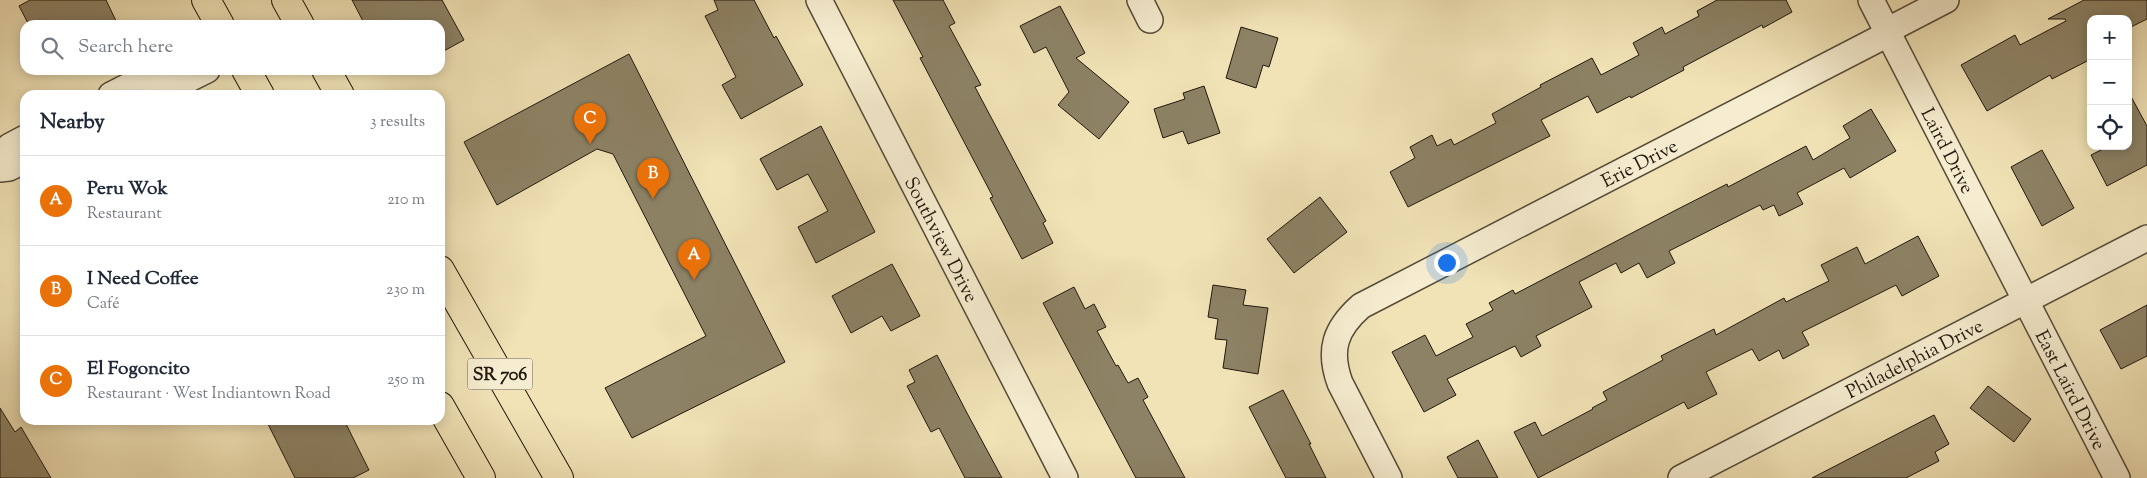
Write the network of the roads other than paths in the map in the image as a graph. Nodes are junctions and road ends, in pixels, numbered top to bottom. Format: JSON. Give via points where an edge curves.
{"nodes":[{"id":1,"x":206,"y":0,"type":"edge"},
{"id":2,"x":286,"y":0,"type":"edge"},
{"id":3,"x":819,"y":0,"type":"edge"},
{"id":4,"x":1871,"y":0,"type":"edge"},
{"id":5,"x":1946,"y":0,"type":"edge"},
{"id":6,"x":217,"y":20,"type":"edge"},
{"id":7,"x":297,"y":20,"type":"edge"},
{"id":8,"x":1888,"y":34,"type":"junction"},
{"id":9,"x":150,"y":75,"type":"edge"},
{"id":10,"x":197,"y":75,"type":"edge"},
{"id":11,"x":249,"y":75,"type":"edge"},
{"id":12,"x":329,"y":75,"type":"edge"},
{"id":13,"x":121,"y":90,"type":"edge"},
{"id":14,"x":167,"y":90,"type":"edge"},
{"id":15,"x":257,"y":90,"type":"edge"},
{"id":16,"x":337,"y":90,"type":"edge"},
{"id":17,"x":20,"y":141,"type":"edge"},
{"id":18,"x":0,"y":154,"type":"edge"},
{"id":19,"x":20,"y":163,"type":"edge"},
{"id":20,"x":0,"y":169,"type":"edge"},
{"id":21,"x":2147,"y":238,"type":"edge"},
{"id":22,"x":445,"y":279,"type":"edge"},
{"id":23,"x":2026,"y":300,"type":"junction"},
{"id":24,"x":445,"y":415,"type":"edge"},
{"id":25,"x":481,"y":478,"type":"edge"},
{"id":26,"x":559,"y":478,"type":"edge"},
{"id":27,"x":1065,"y":478,"type":"edge"},
{"id":28,"x":1389,"y":478,"type":"edge"},
{"id":29,"x":1681,"y":478,"type":"edge"},
{"id":30,"x":2117,"y":478,"type":"edge"}],
"edges":[{"from":1,"to":6,"type":"main road"},
{"from":2,"to":7,"type":"main road"},
{"from":3,"to":27,"type":"street","name":"Southview Drive"},
{"from":4,"to":8,"type":"street","name":"Laird Drive"},
{"from":5,"to":8,"type":"street","name":"Erie Drive","via":[[1894,27]]},
{"from":8,"to":23,"type":"street","name":"Laird Drive"},
{"from":8,"to":28,"type":"street","name":"Erie Drive","via":[[1361,306],[1348,317],[1338,333],[1334,350],[1335,368]]},
{"from":9,"to":13,"type":"street"},
{"from":10,"to":14,"type":"street"},
{"from":11,"to":15,"type":"main road"},
{"from":12,"to":16,"type":"main road"},
{"from":17,"to":18,"type":"street"},
{"from":19,"to":20,"type":"street"},
{"from":21,"to":23,"type":"street","name":"Philadelphia Drive"},
{"from":22,"to":26,"type":"main road","number":"SR 706"},
{"from":23,"to":29,"type":"street","name":"Philadelphia Drive"},
{"from":23,"to":30,"type":"street","name":"East Laird Drive"},
{"from":24,"to":25,"type":"main road"}]}
